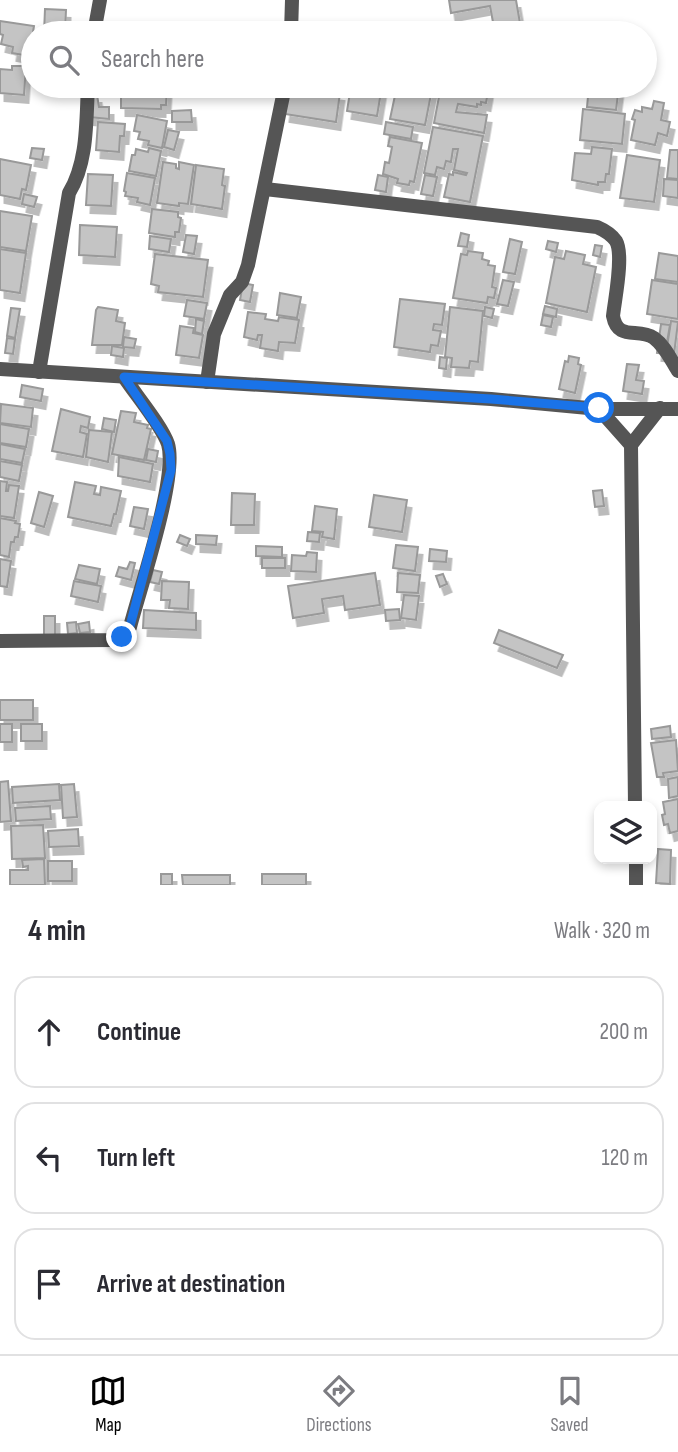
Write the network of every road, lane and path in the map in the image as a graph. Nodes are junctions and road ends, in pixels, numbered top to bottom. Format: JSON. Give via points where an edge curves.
{"nodes":[{"id":1,"x":100,"y":0,"type":"edge"},
{"id":2,"x":292,"y":0,"type":"edge"},
{"id":3,"x":96,"y":21,"type":"edge"},
{"id":4,"x":291,"y":21,"type":"edge"},
{"id":5,"x":87,"y":98,"type":"edge"},
{"id":6,"x":283,"y":98,"type":"edge"},
{"id":7,"x":265,"y":189,"type":"junction"},
{"id":8,"x":0,"y":369,"type":"edge"},
{"id":9,"x":678,"y":371,"type":"edge"},
{"id":10,"x":39,"y":372,"type":"junction"},
{"id":11,"x":124,"y":377,"type":"junction"},
{"id":12,"x":207,"y":382,"type":"junction"},
{"id":13,"x":599,"y":408,"type":"junction"},
{"id":14,"x":660,"y":408,"type":"junction"},
{"id":15,"x":678,"y":409,"type":"edge"},
{"id":16,"x":631,"y":445,"type":"junction"},
{"id":17,"x":0,"y":641,"type":"edge"},
{"id":18,"x":635,"y":801,"type":"edge"},
{"id":19,"x":636,"y":864,"type":"edge"},
{"id":20,"x":636,"y":885,"type":"edge"}],
"edges":[{"from":1,"to":3,"type":"street"},
{"from":2,"to":4,"type":"street"},
{"from":5,"to":10,"type":"street","via":[[81,161],[69,192]]},
{"from":6,"to":7,"type":"street"},
{"from":7,"to":9,"type":"street","via":[[597,227],[615,240],[619,252],[615,326],[653,337]]},
{"from":7,"to":12,"type":"street","via":[[248,265],[214,334]]},
{"from":8,"to":10,"type":"street"},
{"from":10,"to":11,"type":"street"},
{"from":11,"to":12,"type":"street"},
{"from":11,"to":17,"type":"street","via":[[167,441],[170,454],[169,481],[130,626],[122,637],[112,640]]},
{"from":12,"to":13,"type":"street"},
{"from":13,"to":14,"type":"street"},
{"from":13,"to":16,"type":"street"},
{"from":14,"to":15,"type":"street"},
{"from":14,"to":16,"type":"street"},
{"from":16,"to":18,"type":"street"},
{"from":19,"to":20,"type":"street"}]}
